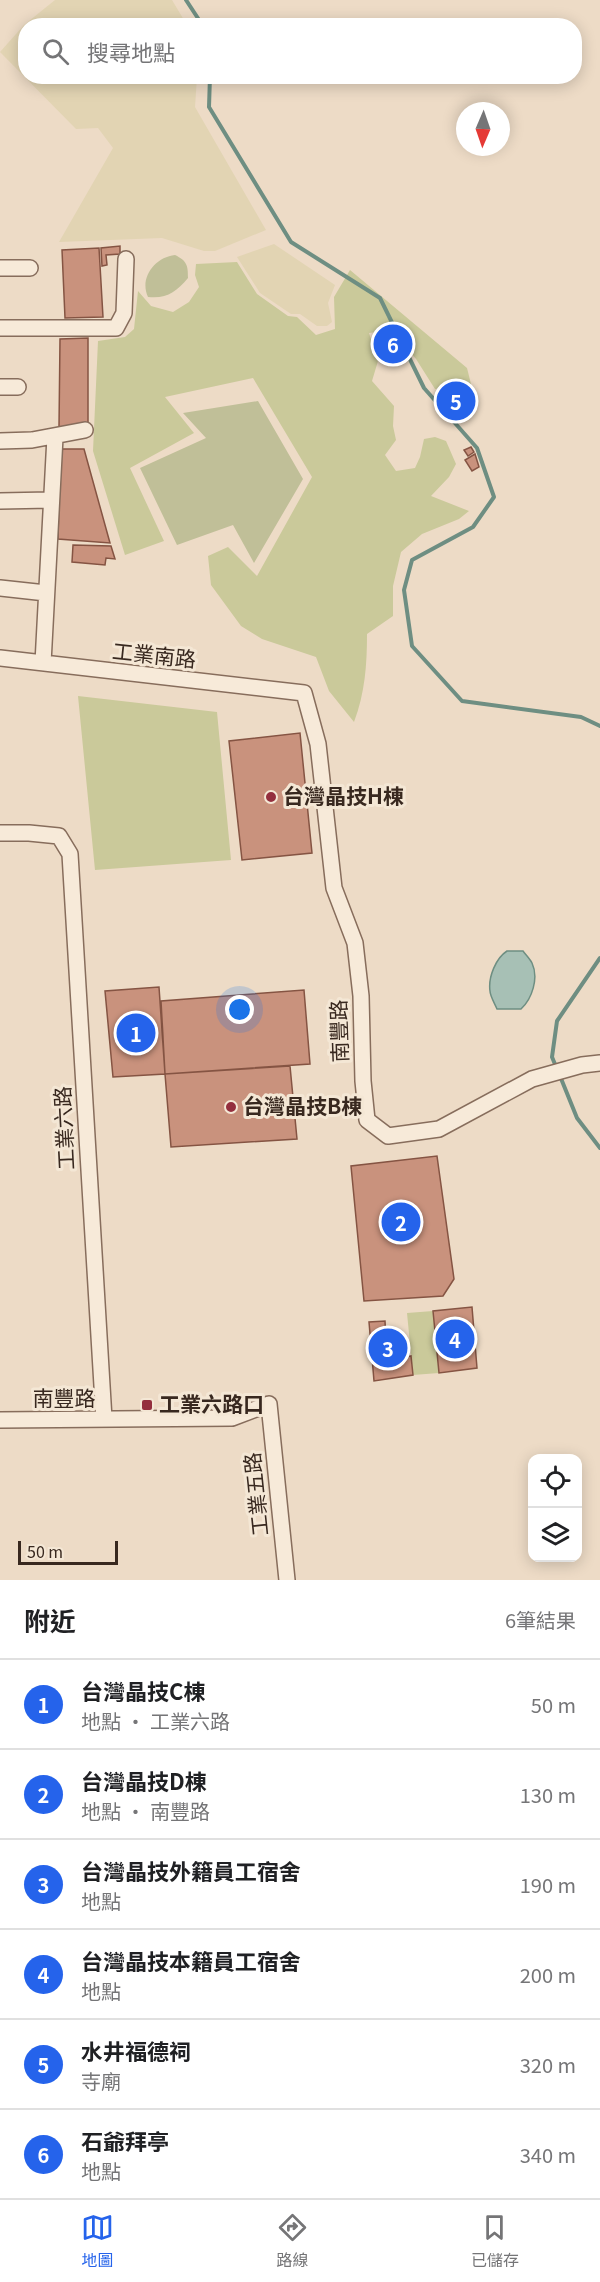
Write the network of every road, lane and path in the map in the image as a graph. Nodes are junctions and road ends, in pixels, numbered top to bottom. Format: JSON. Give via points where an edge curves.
{"nodes":[{"id":1,"x":126,"y":259,"type":"dead end"},
{"id":2,"x":0,"y":268,"type":"edge"},
{"id":3,"x":30,"y":268,"type":"dead end"},
{"id":4,"x":0,"y":328,"type":"edge"},
{"id":5,"x":0,"y":387,"type":"edge"},
{"id":6,"x":18,"y":387,"type":"dead end"},
{"id":7,"x":85,"y":430,"type":"dead end"},
{"id":8,"x":55,"y":437,"type":"junction"},
{"id":9,"x":0,"y":441,"type":"edge"},
{"id":10,"x":50,"y":500,"type":"junction"},
{"id":11,"x":0,"y":501,"type":"edge"},
{"id":12,"x":0,"y":588,"type":"edge"},
{"id":13,"x":46,"y":593,"type":"junction"},
{"id":14,"x":0,"y":658,"type":"edge"},
{"id":15,"x":44,"y":663,"type":"junction"},
{"id":16,"x":304,"y":693,"type":"joint"},
{"id":17,"x":0,"y":833,"type":"edge"},
{"id":18,"x":600,"y":1063,"type":"edge"},
{"id":19,"x":268,"y":1404,"type":"joint"},
{"id":20,"x":104,"y":1419,"type":"junction"},
{"id":21,"x":0,"y":1420,"type":"edge"},
{"id":22,"x":287,"y":1580,"type":"edge"}],
"edges":[{"from":1,"to":4,"type":"street","via":[[124,313],[116,328]]},
{"from":2,"to":3,"type":"street"},
{"from":5,"to":6,"type":"street"},
{"from":7,"to":8,"type":"street"},
{"from":8,"to":9,"type":"street"},
{"from":8,"to":10,"type":"street"},
{"from":10,"to":11,"type":"street"},
{"from":10,"to":13,"type":"street"},
{"from":12,"to":13,"type":"street"},
{"from":13,"to":15,"type":"street"},
{"from":14,"to":15,"type":"street","name":"工業南路"},
{"from":15,"to":16,"type":"street","name":"工業南路"},
{"from":16,"to":18,"type":"street","name":"南豐路","via":[[318,744],[334,888],[355,943],[367,1120],[388,1136],[438,1129],[532,1079]]},
{"from":17,"to":20,"type":"street","name":"工業六路","via":[[59,836],[70,855]]},
{"from":19,"to":20,"type":"street","name":"南豐路","via":[[232,1418]]},
{"from":19,"to":22,"type":"street","name":"工業五路"},
{"from":20,"to":21,"type":"street","name":"南豐路"}]}
